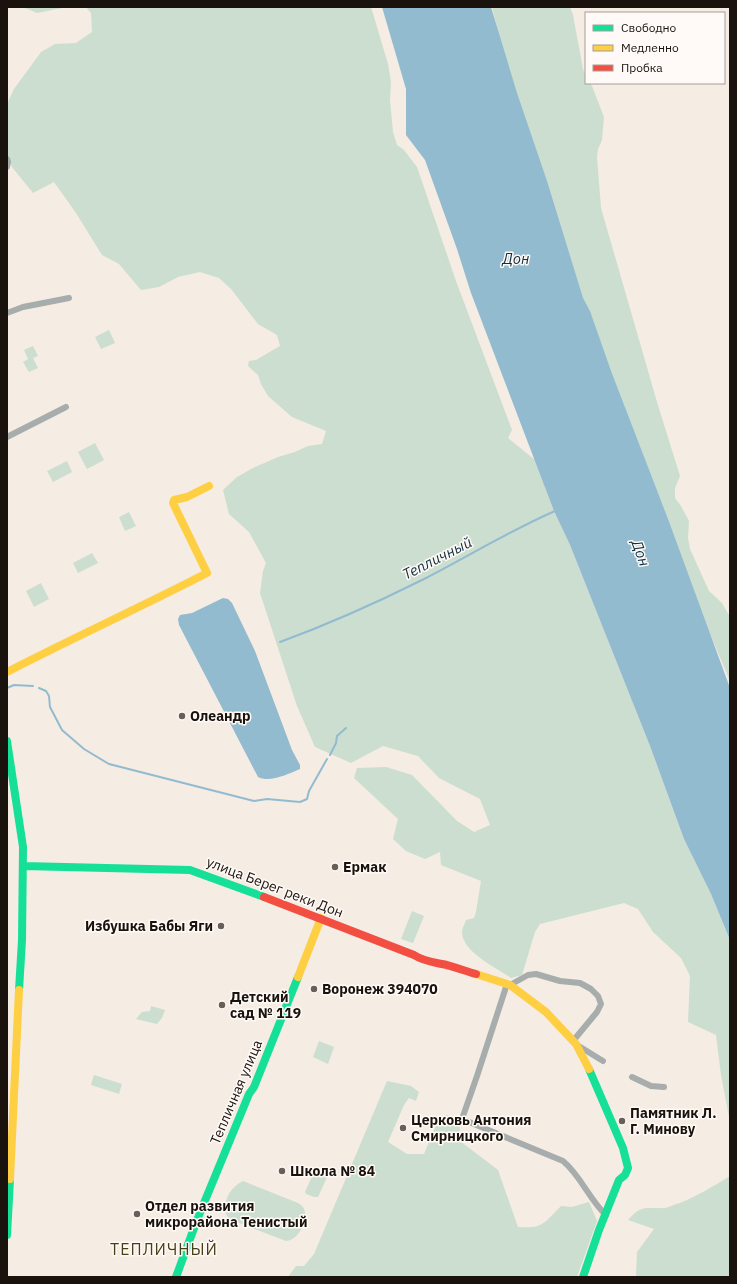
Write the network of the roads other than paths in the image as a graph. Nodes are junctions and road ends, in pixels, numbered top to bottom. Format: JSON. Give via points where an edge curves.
{"nodes":[{"id":1,"x":7,"y":159,"type":"edge"},
{"id":2,"x":7,"y":167,"type":"edge"},
{"id":3,"x":69,"y":298,"type":"dead end"},
{"id":4,"x":7,"y":313,"type":"edge"},
{"id":5,"x":66,"y":407,"type":"dead end"},
{"id":6,"x":7,"y":437,"type":"edge"},
{"id":7,"x":209,"y":486,"type":"dead end"},
{"id":8,"x":7,"y":672,"type":"edge"},
{"id":9,"x":7,"y":741,"type":"edge"},
{"id":10,"x":10,"y":774,"type":"edge"},
{"id":11,"x":23,"y":866,"type":"junction"},
{"id":12,"x":321,"y":918,"type":"junction"},
{"id":13,"x":509,"y":985,"type":"junction"},
{"id":14,"x":575,"y":1042,"type":"junction"},
{"id":15,"x":603,"y":1061,"type":"dead end"},
{"id":16,"x":632,"y":1077,"type":"dead end"},
{"id":17,"x":664,"y":1087,"type":"dead end"},
{"id":18,"x":606,"y":1215,"type":"junction"},
{"id":19,"x":7,"y":1235,"type":"edge"},
{"id":20,"x":176,"y":1277,"type":"edge"},
{"id":21,"x":583,"y":1277,"type":"edge"}],
"edges":[{"from":1,"to":2,"type":"street"},
{"from":3,"to":4,"type":"street","via":[[22,307]]},
{"from":5,"to":6,"type":"street"},
{"from":7,"to":8,"type":"street","via":[[187,497],[177,498],[173,503],[208,573]]},
{"from":9,"to":10,"type":"street"},
{"from":10,"to":11,"type":"street","via":[[23,847]]},
{"from":11,"to":12,"type":"street","name":"улица Берег реки Дон","via":[[190,870]]},
{"from":11,"to":19,"type":"street","via":[[22,940]]},
{"from":12,"to":13,"type":"street","name":"улица Берег реки Дон","via":[[431,963],[442,964]]},
{"from":12,"to":20,"type":"street","name":"Тепличная улица"},
{"from":13,"to":14,"type":"street","name":"улица Берег реки Дон","via":[[546,1012]]},
{"from":13,"to":14,"type":"street","via":[[528,975],[536,974],[560,981],[580,983],[591,989],[598,996],[600,1004]]},
{"from":13,"to":18,"type":"street","via":[[462,1119],[563,1162],[572,1169]]},
{"from":14,"to":15,"type":"street"},
{"from":14,"to":18,"type":"street","name":"улица Берег реки Дон","via":[[587,1063],[624,1148],[628,1168],[619,1180]]},
{"from":16,"to":17,"type":"street","via":[[651,1086]]},
{"from":18,"to":21,"type":"street","name":"улица Берег реки Дон"}]}
